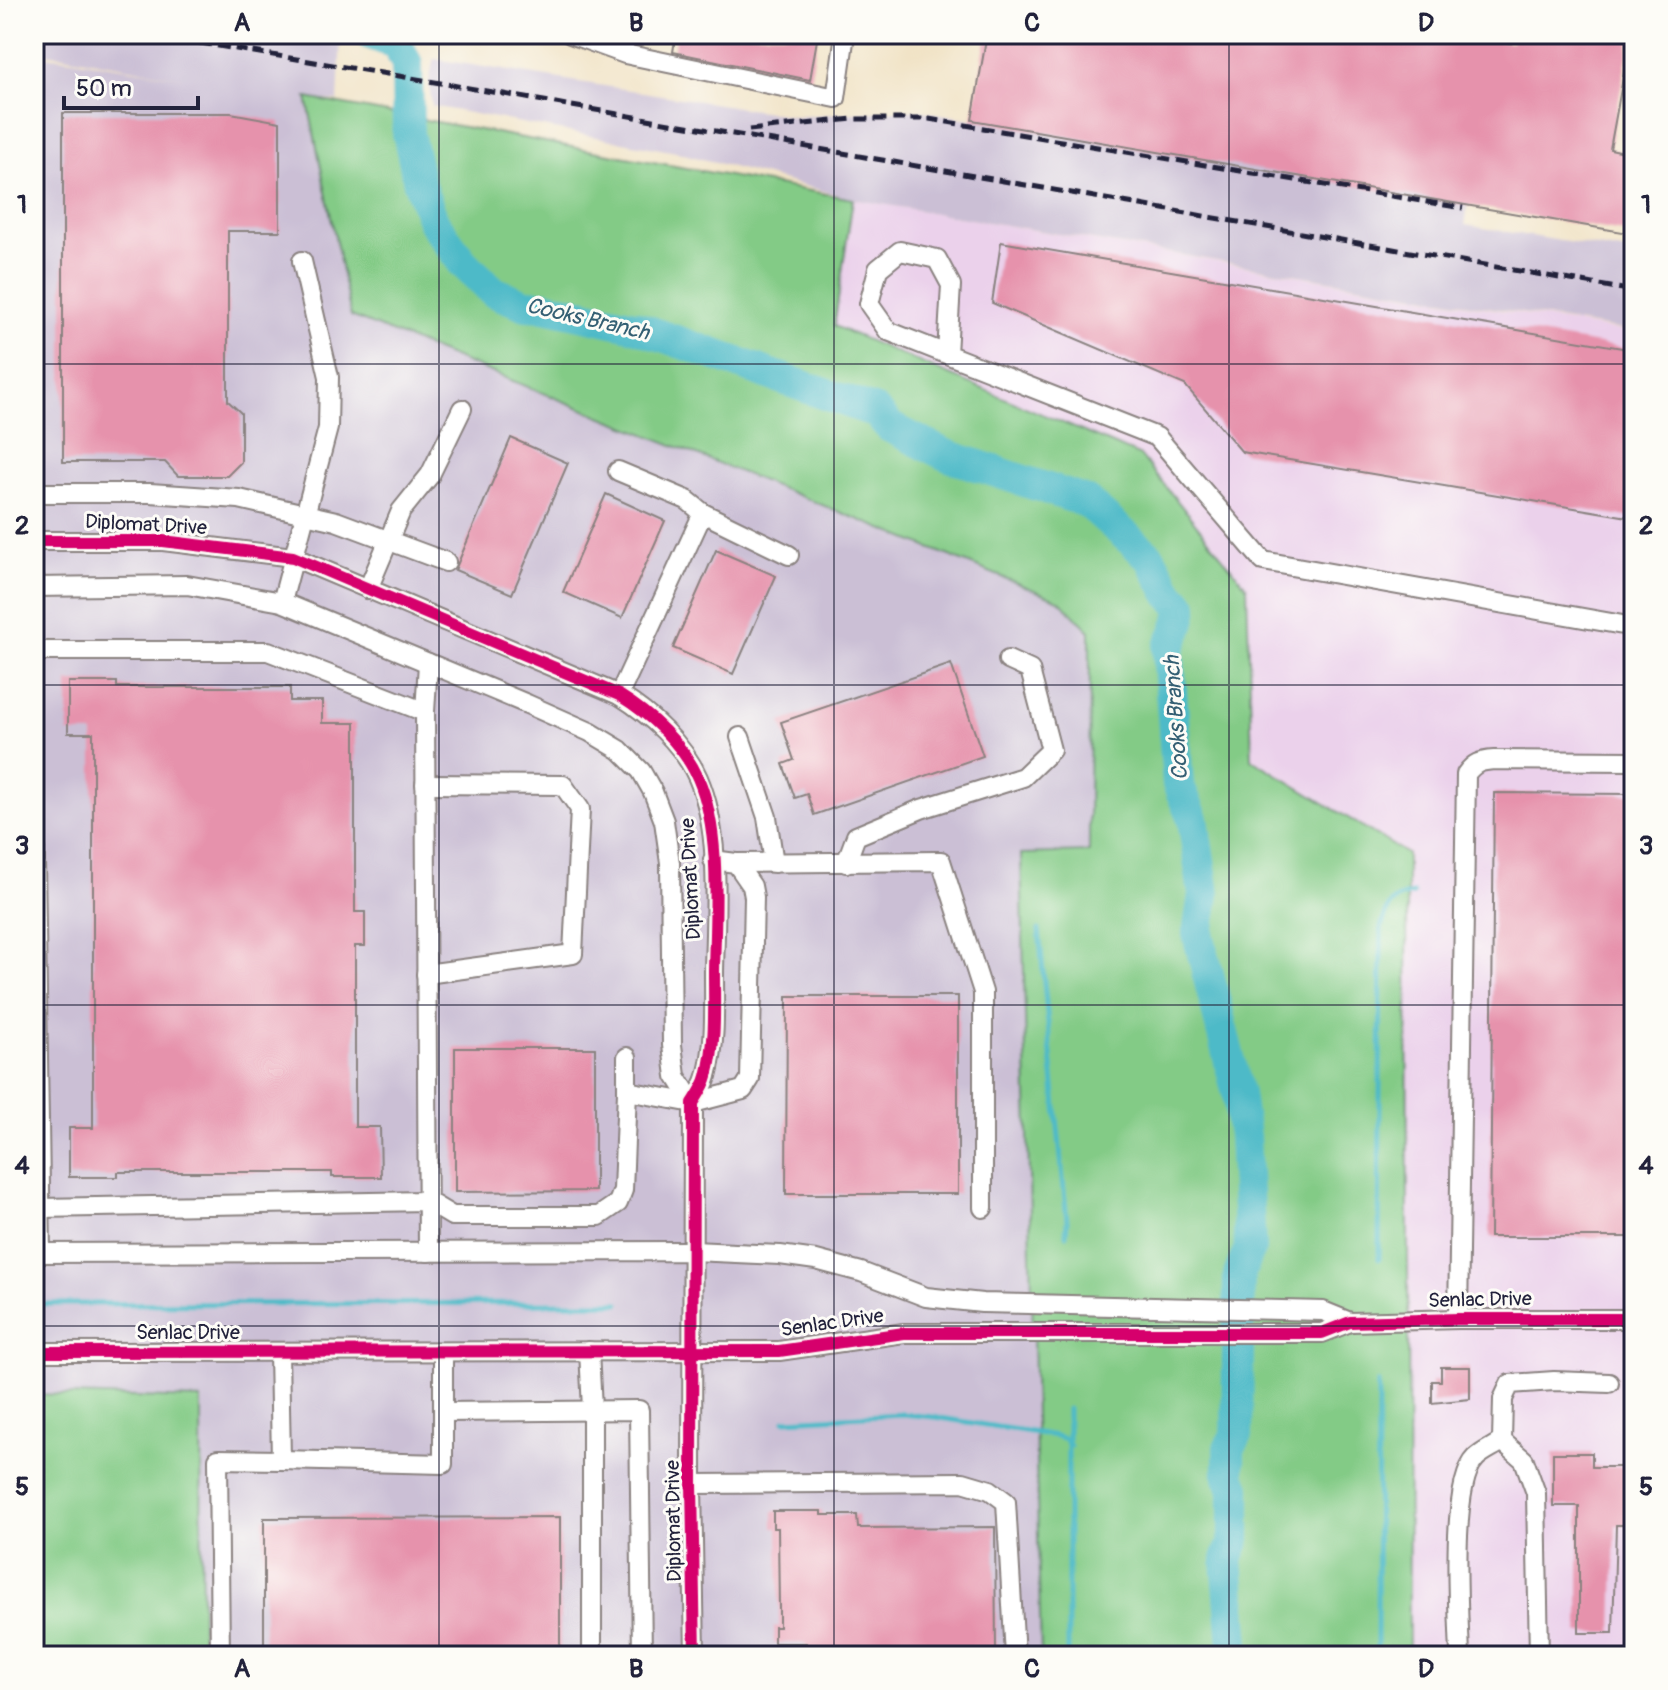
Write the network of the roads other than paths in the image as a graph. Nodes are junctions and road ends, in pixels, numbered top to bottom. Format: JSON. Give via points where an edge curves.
{"nodes":[{"id":1,"x":570,"y":34,"type":"edge"},
{"id":2,"x":845,"y":34,"type":"edge"},
{"id":3,"x":302,"y":261,"type":"dead end"},
{"id":4,"x":947,"y":354,"type":"junction"},
{"id":5,"x":462,"y":409,"type":"dead end"},
{"id":6,"x":618,"y":471,"type":"dead end"},
{"id":7,"x":34,"y":493,"type":"edge"},
{"id":8,"x":703,"y":513,"type":"junction"},
{"id":9,"x":305,"y":514,"type":"junction"},
{"id":10,"x":389,"y":539,"type":"junction"},
{"id":11,"x":34,"y":541,"type":"edge"},
{"id":12,"x":789,"y":555,"type":"dead end"},
{"id":13,"x":293,"y":557,"type":"junction"},
{"id":14,"x":446,"y":562,"type":"dead end"},
{"id":15,"x":34,"y":587,"type":"edge"},
{"id":16,"x":368,"y":589,"type":"junction"},
{"id":17,"x":282,"y":602,"type":"junction"},
{"id":18,"x":1634,"y":627,"type":"edge"},
{"id":19,"x":34,"y":651,"type":"edge"},
{"id":20,"x":1008,"y":660,"type":"dead end"},
{"id":21,"x":428,"y":663,"type":"junction"},
{"id":22,"x":619,"y":695,"type":"junction"},
{"id":23,"x":425,"y":712,"type":"junction"},
{"id":24,"x":740,"y":737,"type":"dead end"},
{"id":25,"x":1634,"y":761,"type":"edge"},
{"id":26,"x":425,"y":784,"type":"junction"},
{"id":27,"x":34,"y":796,"type":"edge"},
{"id":28,"x":713,"y":860,"type":"junction"},
{"id":29,"x":736,"y":863,"type":"junction"},
{"id":30,"x":774,"y":863,"type":"junction"},
{"id":31,"x":846,"y":863,"type":"junction"},
{"id":32,"x":426,"y":974,"type":"junction"},
{"id":33,"x":627,"y":1057,"type":"dead end"},
{"id":34,"x":627,"y":1091,"type":"junction"},
{"id":35,"x":693,"y":1103,"type":"junction"},
{"id":36,"x":427,"y":1201,"type":"junction"},
{"id":37,"x":40,"y":1208,"type":"junction"},
{"id":38,"x":983,"y":1208,"type":"dead end"},
{"id":39,"x":693,"y":1251,"type":"junction"},
{"id":40,"x":428,"y":1252,"type":"junction"},
{"id":41,"x":38,"y":1253,"type":"edge"},
{"id":42,"x":1458,"y":1319,"type":"junction"},
{"id":43,"x":1634,"y":1319,"type":"edge"},
{"id":44,"x":1350,"y":1322,"type":"junction"},
{"id":45,"x":693,"y":1350,"type":"junction"},
{"id":46,"x":589,"y":1351,"type":"junction"},
{"id":47,"x":34,"y":1352,"type":"edge"},
{"id":48,"x":279,"y":1352,"type":"junction"},
{"id":49,"x":443,"y":1352,"type":"junction"},
{"id":50,"x":1609,"y":1383,"type":"dead end"},
{"id":51,"x":592,"y":1409,"type":"junction"},
{"id":52,"x":443,"y":1412,"type":"junction"},
{"id":53,"x":1502,"y":1441,"type":"junction"},
{"id":54,"x":281,"y":1460,"type":"junction"},
{"id":55,"x":692,"y":1484,"type":"junction"},
{"id":56,"x":220,"y":1656,"type":"edge"},
{"id":57,"x":592,"y":1656,"type":"edge"},
{"id":58,"x":642,"y":1656,"type":"edge"},
{"id":59,"x":695,"y":1656,"type":"edge"},
{"id":60,"x":1015,"y":1656,"type":"edge"},
{"id":61,"x":1460,"y":1656,"type":"edge"},
{"id":62,"x":1539,"y":1656,"type":"edge"}],
"edges":[{"from":1,"to":2,"type":"street","via":[[625,54],[836,98]]},
{"from":3,"to":9,"type":"street","via":[[330,396],[328,428]]},
{"from":4,"to":4,"type":"street","via":[[888,331],[869,304],[878,269],[900,251],[937,259],[951,285]]},
{"from":4,"to":18,"type":"street","via":[[1157,437],[1263,561]]},
{"from":5,"to":10,"type":"street","via":[[430,475],[401,511]]},
{"from":6,"to":8,"type":"street","via":[[687,500]]},
{"from":7,"to":9,"type":"street","via":[[239,499]]},
{"from":8,"to":12,"type":"street"},
{"from":8,"to":22,"type":"street"},
{"from":9,"to":10,"type":"street"},
{"from":9,"to":13,"type":"street"},
{"from":10,"to":14,"type":"street"},
{"from":10,"to":16,"type":"street"},
{"from":11,"to":13,"type":"street","name":"Diplomat Drive","via":[[163,541]]},
{"from":13,"to":16,"type":"street","name":"Diplomat Drive"},
{"from":13,"to":17,"type":"street"},
{"from":15,"to":17,"type":"street","name":"Diplomat Drive","via":[[187,585]]},
{"from":16,"to":22,"type":"street","name":"Diplomat Drive"},
{"from":17,"to":21,"type":"street","name":"Diplomat Drive"},
{"from":19,"to":23,"type":"street","via":[[268,651]]},
{"from":20,"to":31,"type":"street","via":[[1030,670],[1051,750],[1023,777],[856,836]]},
{"from":21,"to":23,"type":"street"},
{"from":21,"to":35,"type":"street","name":"Diplomat Drive","via":[[590,732],[641,771],[664,821],[670,863],[672,1045],[676,1076]]},
{"from":22,"to":28,"type":"street","name":"Diplomat Drive","via":[[639,707],[699,779]]},
{"from":23,"to":26,"type":"street"},
{"from":24,"to":30,"type":"street","via":[[767,817]]},
{"from":25,"to":42,"type":"street","via":[[1480,761],[1466,774]]},
{"from":26,"to":32,"type":"street"},
{"from":26,"to":32,"type":"street","via":[[563,785],[580,809],[573,954]]},
{"from":27,"to":37,"type":"street"},
{"from":28,"to":29,"type":"street"},
{"from":28,"to":35,"type":"street","name":"Diplomat Drive","via":[[713,1036],[707,1079]]},
{"from":29,"to":30,"type":"street"},
{"from":29,"to":35,"type":"street","via":[[754,897],[750,1079],[743,1090]]},
{"from":30,"to":31,"type":"street"},
{"from":31,"to":38,"type":"street","via":[[941,861],[983,992]]},
{"from":32,"to":36,"type":"street"},
{"from":33,"to":34,"type":"street"},
{"from":34,"to":35,"type":"street"},
{"from":34,"to":36,"type":"street","via":[[623,1190],[618,1203],[599,1216],[452,1216]]},
{"from":35,"to":39,"type":"street","name":"Diplomat Drive"},
{"from":36,"to":37,"type":"street"},
{"from":36,"to":40,"type":"street"},
{"from":37,"to":41,"type":"street"},
{"from":39,"to":40,"type":"street","name":"Senlac Drive"},
{"from":39,"to":44,"type":"street","name":"Senlac Drive","via":[[816,1260],[926,1297],[982,1303],[1323,1311]]},
{"from":39,"to":45,"type":"street","name":"Diplomat Drive"},
{"from":40,"to":41,"type":"street","name":"Senlac Drive"},
{"from":42,"to":43,"type":"street","name":"Senlac Drive"},
{"from":42,"to":44,"type":"street","name":"Senlac Drive"},
{"from":44,"to":45,"type":"street","name":"Senlac Drive","via":[[1322,1333],[904,1333],[779,1351]]},
{"from":45,"to":46,"type":"street","name":"Senlac Drive"},
{"from":45,"to":55,"type":"street","name":"Diplomat Drive"},
{"from":46,"to":49,"type":"street","name":"Senlac Drive"},
{"from":46,"to":51,"type":"street"},
{"from":47,"to":48,"type":"street","name":"Senlac Drive"},
{"from":48,"to":49,"type":"street","name":"Senlac Drive"},
{"from":48,"to":54,"type":"street"},
{"from":49,"to":52,"type":"street"},
{"from":50,"to":53,"type":"street","via":[[1510,1384],[1503,1399]]},
{"from":51,"to":52,"type":"street"},
{"from":51,"to":57,"type":"street"},
{"from":51,"to":58,"type":"street","via":[[639,1410]]},
{"from":52,"to":54,"type":"street","via":[[443,1464]]},
{"from":53,"to":61,"type":"street","via":[[1476,1458],[1466,1473],[1457,1538]]},
{"from":53,"to":62,"type":"street","via":[[1524,1460],[1536,1493]]},
{"from":54,"to":56,"type":"street","via":[[218,1459]]},
{"from":55,"to":59,"type":"street","name":"Diplomat Drive"},
{"from":55,"to":60,"type":"street","via":[[963,1482],[990,1490],[1006,1502]]}]}
